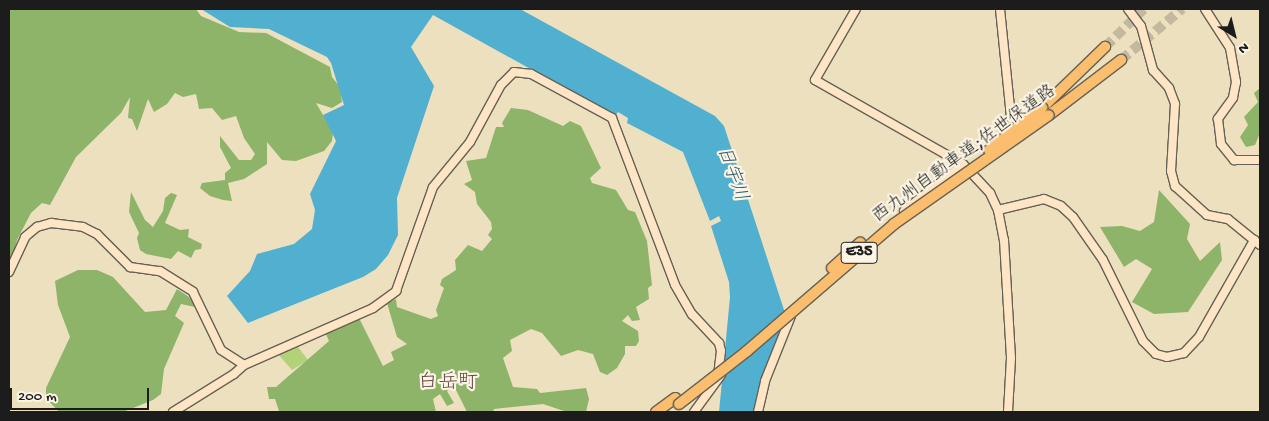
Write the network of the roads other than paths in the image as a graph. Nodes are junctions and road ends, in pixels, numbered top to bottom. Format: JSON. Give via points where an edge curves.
{"nodes":[{"id":1,"x":856,"y":9,"type":"edge"},
{"id":2,"x":1000,"y":9,"type":"edge"},
{"id":3,"x":1128,"y":9,"type":"edge"},
{"id":4,"x":1205,"y":9,"type":"edge"},
{"id":5,"x":1105,"y":47,"type":"tunnel mouth"},
{"id":6,"x":1121,"y":60,"type":"tunnel mouth"},
{"id":7,"x":1045,"y":112,"type":"junction"},
{"id":8,"x":1011,"y":118,"type":"dead end"},
{"id":9,"x":1260,"y":160,"type":"edge"},
{"id":10,"x":963,"y":164,"type":"junction"},
{"id":11,"x":998,"y":210,"type":"junction"},
{"id":12,"x":1257,"y":242,"type":"edge"},
{"id":13,"x":9,"y":272,"type":"edge"},
{"id":14,"x":803,"y":298,"type":"junction"},
{"id":15,"x":244,"y":365,"type":"junction"},
{"id":16,"x":719,"y":377,"type":"junction"},
{"id":17,"x":677,"y":401,"type":"junction"},
{"id":18,"x":174,"y":412,"type":"edge"},
{"id":19,"x":656,"y":412,"type":"edge"},
{"id":20,"x":667,"y":412,"type":"edge"},
{"id":21,"x":694,"y":412,"type":"edge"},
{"id":22,"x":758,"y":412,"type":"edge"},
{"id":23,"x":1008,"y":412,"type":"edge"}],
"edges":[{"from":1,"to":10,"type":"street","via":[[815,80]]},
{"from":2,"to":8,"type":"street"},
{"from":3,"to":12,"type":"street","via":[[1144,33],[1153,70],[1169,88],[1175,104],[1171,171],[1176,186],[1207,215],[1228,219]]},
{"from":4,"to":9,"type":"street","via":[[1227,41],[1236,82],[1233,98],[1218,120],[1221,144],[1234,160]]},
{"from":5,"to":7,"type":"highway","name":"西九州自動車道;佐世保道路","number":"E35"},
{"from":6,"to":7,"type":"highway","name":"西九州自動車道;佐世保道路","number":"E35"},
{"from":7,"to":17,"type":"highway","name":"西九州自動車道;佐世保道路","number":"E35","bridge":true,"via":[[886,222]]},
{"from":10,"to":11,"type":"street","via":[[984,184]]},
{"from":10,"to":14,"type":"street"},
{"from":11,"to":12,"type":"street","via":[[1044,199],[1061,206],[1073,217],[1103,260],[1143,341],[1156,354],[1168,357],[1184,353],[1199,337]]},
{"from":11,"to":23,"type":"street","via":[[1004,240],[1011,358]]},
{"from":13,"to":15,"type":"street","via":[[25,237],[37,227],[51,223],[83,227],[97,234],[130,266],[160,271],[193,292],[221,350]]},
{"from":14,"to":16,"type":"street","bridge":true},
{"from":14,"to":22,"type":"street","via":[[788,322],[773,358]]},
{"from":15,"to":16,"type":"street","via":[[386,302],[396,291],[433,187],[470,142],[505,80],[514,72],[524,72],[612,118],[675,284],[692,314],[719,343]]},
{"from":15,"to":18,"type":"street"},
{"from":16,"to":21,"type":"street"},
{"from":17,"to":19,"type":"highway","name":"西九州自動車道;佐世保道路","number":"E35"},
{"from":17,"to":20,"type":"highway","name":"西九州自動車道;佐世保道路","number":"E35"}]}
